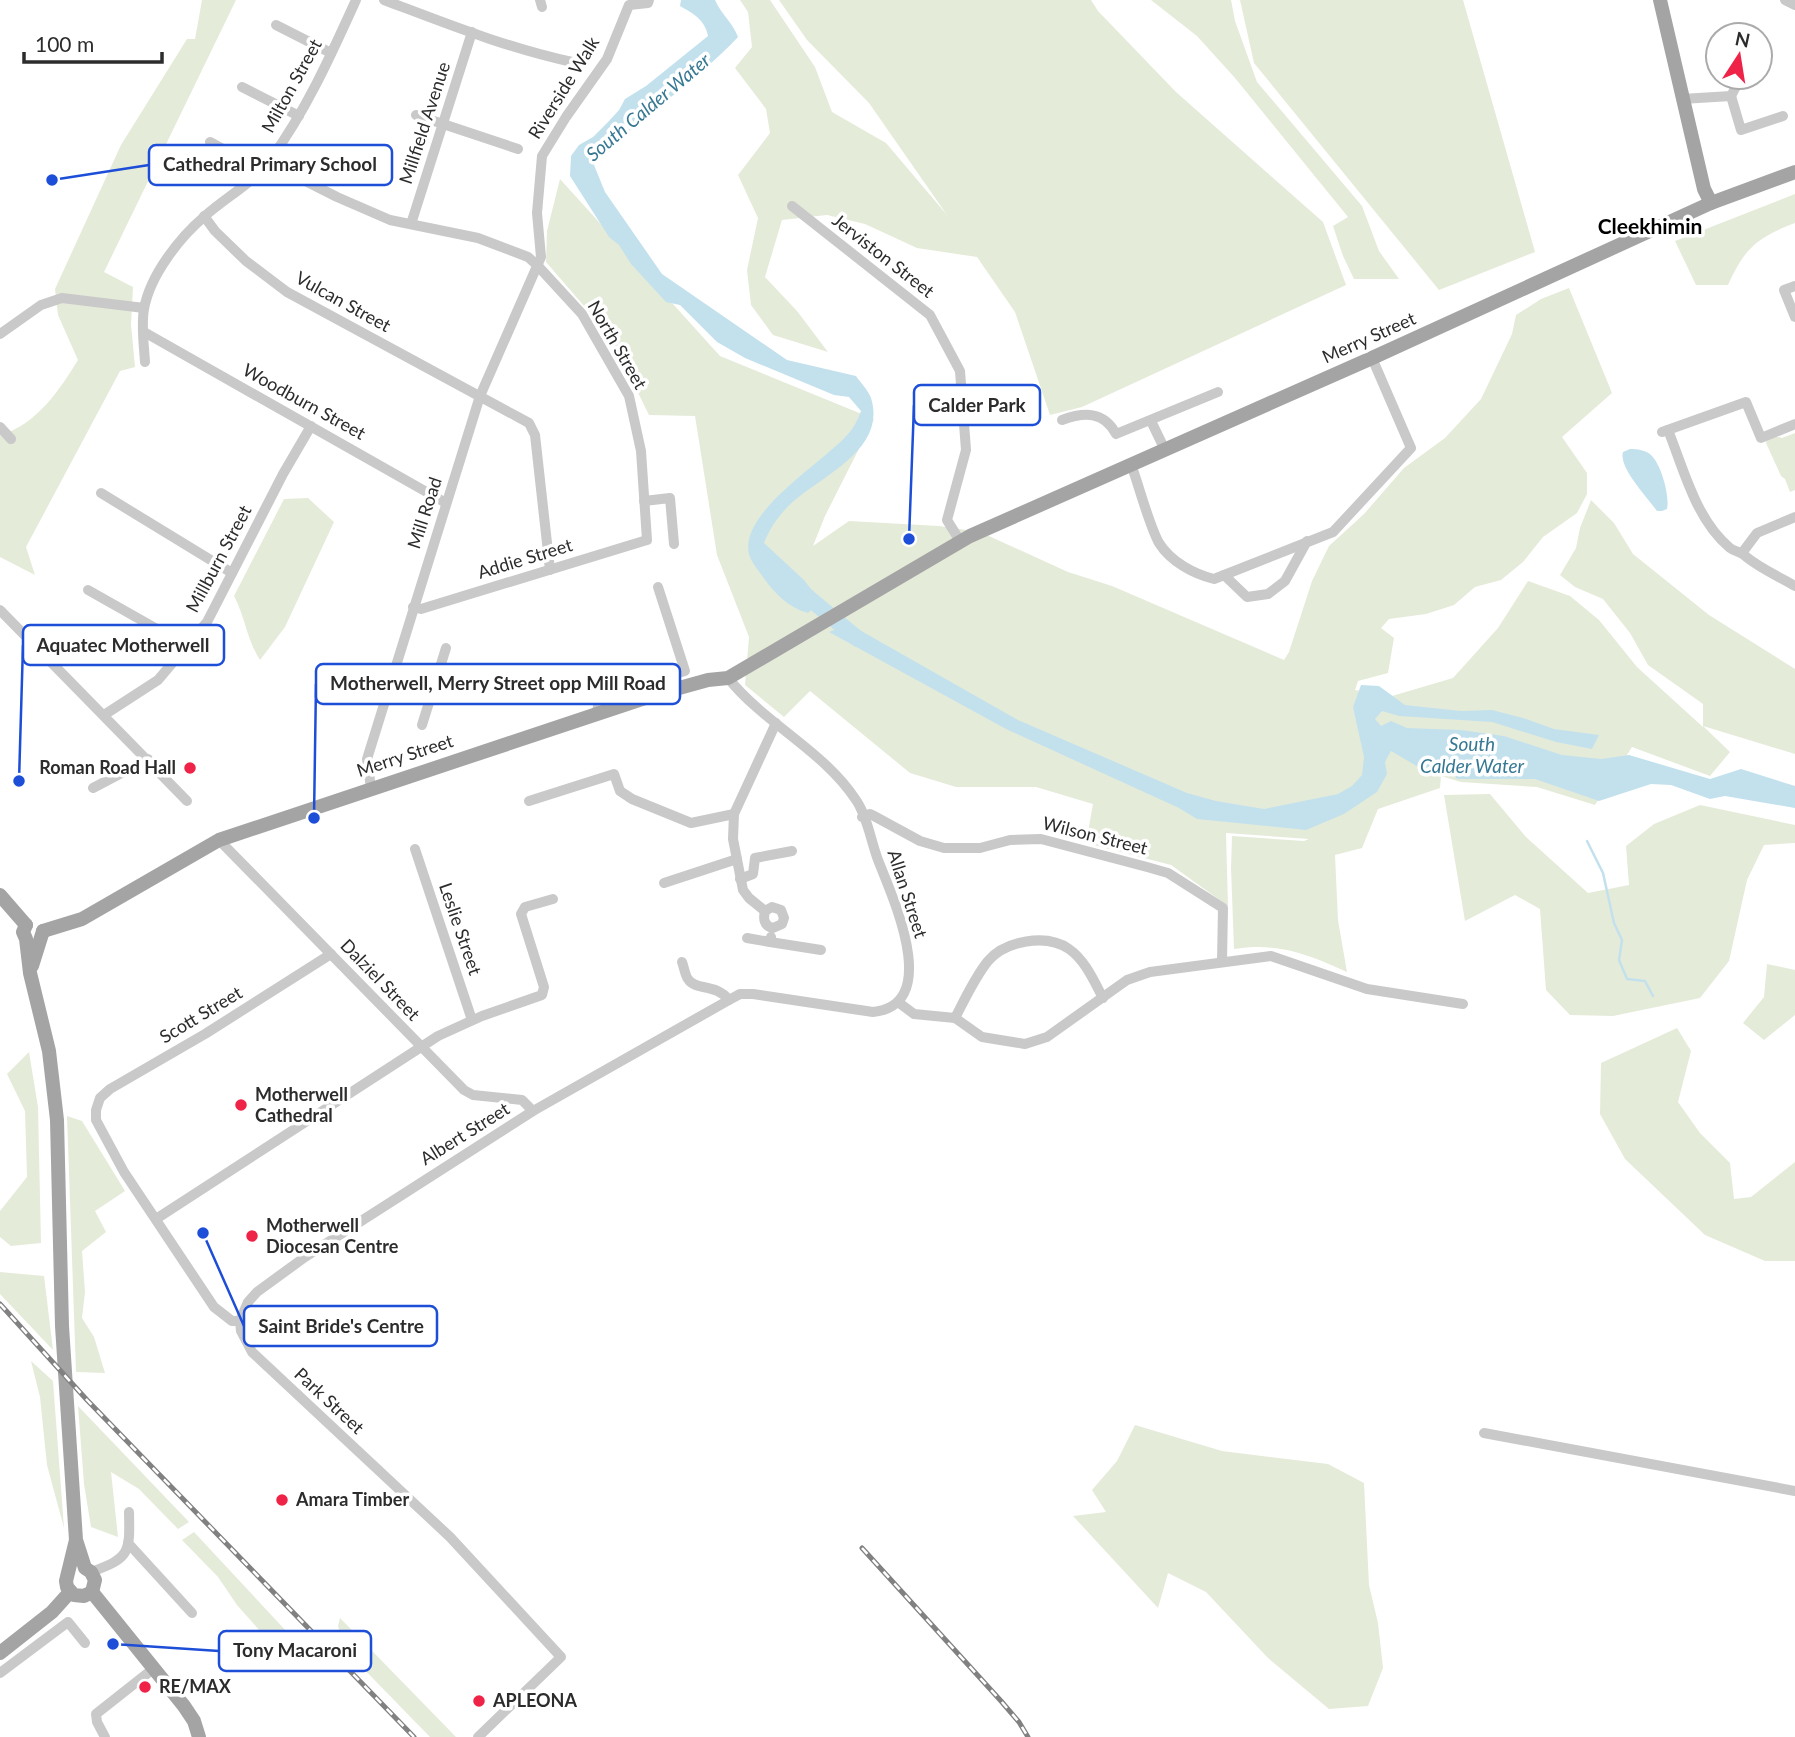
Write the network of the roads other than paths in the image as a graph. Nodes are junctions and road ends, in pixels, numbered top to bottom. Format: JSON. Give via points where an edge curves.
{"nodes":[{"id":1,"x":356,"y":0,"type":"edge"},
{"id":2,"x":384,"y":0,"type":"edge"},
{"id":3,"x":649,"y":0,"type":"edge"},
{"id":4,"x":1660,"y":0,"type":"edge"},
{"id":5,"x":276,"y":25,"type":"dead end"},
{"id":6,"x":472,"y":32,"type":"junction"},
{"id":7,"x":331,"y":53,"type":"junction"},
{"id":8,"x":572,"y":62,"type":"dead end"},
{"id":9,"x":242,"y":87,"type":"dead end"},
{"id":10,"x":1734,"y":91,"type":"edge"},
{"id":11,"x":1731,"y":96,"type":"junction"},
{"id":12,"x":1682,"y":99,"type":"junction"},
{"id":13,"x":416,"y":115,"type":"dead end"},
{"id":14,"x":299,"y":116,"type":"junction"},
{"id":15,"x":1783,"y":116,"type":"dead end"},
{"id":16,"x":443,"y":124,"type":"junction"},
{"id":17,"x":209,"y":142,"type":"dead end"},
{"id":18,"x":518,"y":149,"type":"dead end"},
{"id":19,"x":265,"y":166,"type":"junction"},
{"id":20,"x":1795,"y":172,"type":"edge"},
{"id":21,"x":1711,"y":203,"type":"junction"},
{"id":22,"x":792,"y":206,"type":"dead end"},
{"id":23,"x":204,"y":216,"type":"junction"},
{"id":24,"x":411,"y":224,"type":"junction"},
{"id":25,"x":539,"y":261,"type":"junction"},
{"id":26,"x":1795,"y":286,"type":"edge"},
{"id":27,"x":144,"y":308,"type":"junction"},
{"id":28,"x":1795,"y":317,"type":"edge"},
{"id":29,"x":144,"y":332,"type":"junction"},
{"id":30,"x":0,"y":334,"type":"edge"},
{"id":31,"x":1372,"y":358,"type":"junction"},
{"id":32,"x":145,"y":362,"type":"dead end"},
{"id":33,"x":1218,"y":392,"type":"dead end"},
{"id":34,"x":480,"y":396,"type":"junction"},
{"id":35,"x":1062,"y":420,"type":"dead end"},
{"id":36,"x":1151,"y":421,"type":"junction"},
{"id":37,"x":1795,"y":424,"type":"edge"},
{"id":38,"x":311,"y":426,"type":"junction"},
{"id":39,"x":0,"y":427,"type":"edge"},
{"id":40,"x":11,"y":439,"type":"dead end"},
{"id":41,"x":1164,"y":450,"type":"junction"},
{"id":42,"x":1131,"y":464,"type":"junction"},
{"id":43,"x":101,"y":493,"type":"dead end"},
{"id":44,"x":645,"y":500,"type":"junction"},
{"id":45,"x":446,"y":503,"type":"junction"},
{"id":46,"x":1795,"y":517,"type":"edge"},
{"id":47,"x":647,"y":540,"type":"joint"},
{"id":48,"x":960,"y":541,"type":"junction"},
{"id":49,"x":1307,"y":541,"type":"junction"},
{"id":50,"x":674,"y":544,"type":"dead end"},
{"id":51,"x":1742,"y":553,"type":"junction"},
{"id":52,"x":550,"y":570,"type":"junction"},
{"id":53,"x":232,"y":573,"type":"junction"},
{"id":54,"x":1223,"y":575,"type":"junction"},
{"id":55,"x":1795,"y":586,"type":"edge"},
{"id":56,"x":658,"y":587,"type":"dead end"},
{"id":57,"x":88,"y":590,"type":"dead end"},
{"id":58,"x":413,"y":607,"type":"junction"},
{"id":59,"x":0,"y":610,"type":"edge"},
{"id":60,"x":187,"y":646,"type":"junction"},
{"id":61,"x":446,"y":648,"type":"dead end"},
{"id":62,"x":394,"y":671,"type":"junction"},
{"id":63,"x":729,"y":678,"type":"junction"},
{"id":64,"x":434,"y":684,"type":"junction"},
{"id":65,"x":597,"y":714,"type":"junction"},
{"id":66,"x":104,"y":715,"type":"junction"},
{"id":67,"x":776,"y":723,"type":"junction"},
{"id":68,"x":422,"y":724,"type":"dead end"},
{"id":69,"x":148,"y":759,"type":"junction"},
{"id":70,"x":93,"y":788,"type":"dead end"},
{"id":71,"x":371,"y":788,"type":"junction"},
{"id":72,"x":187,"y":801,"type":"dead end"},
{"id":73,"x":530,"y":801,"type":"dead end"},
{"id":74,"x":734,"y":814,"type":"junction"},
{"id":75,"x":862,"y":817,"type":"junction"},
{"id":76,"x":219,"y":840,"type":"junction"},
{"id":77,"x":415,"y":849,"type":"dead end"},
{"id":78,"x":792,"y":851,"type":"dead end"},
{"id":79,"x":737,"y":859,"type":"junction"},
{"id":80,"x":740,"y":879,"type":"junction"},
{"id":81,"x":664,"y":883,"type":"dead end"},
{"id":82,"x":0,"y":895,"type":"edge"},
{"id":83,"x":553,"y":899,"type":"dead end"},
{"id":84,"x":765,"y":911,"type":"junction"},
{"id":85,"x":773,"y":928,"type":"junction"},
{"id":86,"x":34,"y":934,"type":"junction"},
{"id":87,"x":747,"y":938,"type":"dead end"},
{"id":88,"x":770,"y":942,"type":"junction"},
{"id":89,"x":821,"y":950,"type":"dead end"},
{"id":90,"x":331,"y":954,"type":"junction"},
{"id":91,"x":1222,"y":961,"type":"junction"},
{"id":92,"x":682,"y":962,"type":"dead end"},
{"id":93,"x":1103,"y":998,"type":"junction"},
{"id":94,"x":729,"y":1000,"type":"junction"},
{"id":95,"x":898,"y":1002,"type":"junction"},
{"id":96,"x":1463,"y":1004,"type":"dead end"},
{"id":97,"x":955,"y":1018,"type":"junction"},
{"id":98,"x":472,"y":1020,"type":"junction"},
{"id":99,"x":421,"y":1047,"type":"junction"},
{"id":100,"x":533,"y":1111,"type":"junction"},
{"id":101,"x":156,"y":1219,"type":"junction"},
{"id":102,"x":240,"y":1321,"type":"junction"},
{"id":103,"x":1484,"y":1433,"type":"dead end"},
{"id":104,"x":1795,"y":1491,"type":"edge"},
{"id":105,"x":129,"y":1512,"type":"dead end"},
{"id":106,"x":76,"y":1540,"type":"junction"},
{"id":107,"x":128,"y":1543,"type":"junction"},
{"id":108,"x":88,"y":1570,"type":"junction"},
{"id":109,"x":68,"y":1576,"type":"junction"},
{"id":110,"x":70,"y":1591,"type":"junction"},
{"id":111,"x":92,"y":1592,"type":"junction"},
{"id":112,"x":192,"y":1613,"type":"dead end"},
{"id":113,"x":85,"y":1643,"type":"dead end"},
{"id":114,"x":0,"y":1653,"type":"edge"},
{"id":115,"x":153,"y":1669,"type":"junction"},
{"id":116,"x":0,"y":1673,"type":"edge"},
{"id":117,"x":105,"y":1737,"type":"edge"},
{"id":118,"x":199,"y":1737,"type":"edge"},
{"id":119,"x":478,"y":1737,"type":"edge"}],
"edges":[{"from":1,"to":7,"type":"street","name":"Milton Street"},
{"from":2,"to":6,"type":"street"},
{"from":3,"to":25,"type":"street","name":"Riverside Walk","via":[[629,5],[607,59],[542,156]]},
{"from":4,"to":12,"type":"main road"},
{"from":5,"to":7,"type":"street"},
{"from":6,"to":8,"type":"street"},
{"from":6,"to":16,"type":"street","name":"Millfield Avenue"},
{"from":7,"to":14,"type":"street","name":"Milton Street"},
{"from":9,"to":14,"type":"street"},
{"from":10,"to":11,"type":"street"},
{"from":11,"to":12,"type":"street"},
{"from":11,"to":15,"type":"street","via":[[1741,130]]},
{"from":12,"to":21,"type":"main road"},
{"from":13,"to":16,"type":"street"},
{"from":14,"to":19,"type":"street","name":"Milton Street"},
{"from":16,"to":18,"type":"street"},
{"from":16,"to":24,"type":"street","name":"Millfield Avenue"},
{"from":17,"to":19,"type":"street","name":"North Street"},
{"from":19,"to":23,"type":"street","name":"Milton Street"},
{"from":19,"to":24,"type":"street","name":"North Street","via":[[390,220]]},
{"from":20,"to":21,"type":"main road","name":"Merry Street"},
{"from":21,"to":31,"type":"main road","name":"Merry Street"},
{"from":22,"to":48,"type":"street","name":"Jerviston Street","via":[[930,315],[960,371],[966,450],[947,520]]},
{"from":23,"to":27,"type":"street","name":"Milton Street","via":[[170,254]]},
{"from":23,"to":34,"type":"street","name":"Vulcan Street","via":[[246,261],[287,292]]},
{"from":24,"to":25,"type":"street","name":"North Street","via":[[478,238]]},
{"from":25,"to":34,"type":"street","name":"Mill Road"},
{"from":25,"to":44,"type":"street","name":"North Street","via":[[582,314],[629,396]]},
{"from":26,"to":28,"type":"street","via":[[1784,290]]},
{"from":27,"to":29,"type":"street","name":"Milton Street"},
{"from":27,"to":30,"type":"street","via":[[62,298],[40,305]]},
{"from":29,"to":32,"type":"street","name":"Milton Street"},
{"from":29,"to":38,"type":"street","name":"Woodburn Street"},
{"from":31,"to":41,"type":"main road","name":"Merry Street"},
{"from":31,"to":49,"type":"street","via":[[1411,448],[1333,532]]},
{"from":33,"to":36,"type":"street"},
{"from":34,"to":45,"type":"street","name":"Mill Road"},
{"from":34,"to":52,"type":"street","name":"Vulcan Street","via":[[525,419],[534,431]]},
{"from":35,"to":36,"type":"street","via":[[1079,413],[1093,416],[1112,427],[1116,435]]},
{"from":36,"to":41,"type":"street"},
{"from":37,"to":51,"type":"street","via":[[1760,438],[1746,402],[1664,431],[1706,521],[1729,547]]},
{"from":38,"to":45,"type":"street","name":"Woodburn Street"},
{"from":38,"to":53,"type":"street","name":"Millburn Street"},
{"from":39,"to":40,"type":"street"},
{"from":41,"to":42,"type":"main road","name":"Merry Street"},
{"from":42,"to":48,"type":"main road","name":"Merry Street"},
{"from":42,"to":54,"type":"street","via":[[1160,544],[1180,565],[1201,576],[1214,579]]},
{"from":43,"to":53,"type":"street"},
{"from":44,"to":47,"type":"street","name":"North Street"},
{"from":44,"to":50,"type":"street","via":[[670,498]]},
{"from":45,"to":58,"type":"street","name":"Mill Road"},
{"from":46,"to":51,"type":"street","via":[[1757,533]]},
{"from":47,"to":52,"type":"street","name":"Addie Street"},
{"from":48,"to":63,"type":"main road","name":"Merry Street"},
{"from":49,"to":54,"type":"street"},
{"from":49,"to":54,"type":"street","via":[[1285,581],[1268,594],[1247,597]]},
{"from":51,"to":55,"type":"street"},
{"from":52,"to":58,"type":"street","name":"Addie Street","via":[[421,609]]},
{"from":53,"to":60,"type":"street","name":"Millburn Street","via":[[207,622]]},
{"from":56,"to":65,"type":"street","via":[[685,671],[599,697]]},
{"from":57,"to":60,"type":"street"},
{"from":58,"to":62,"type":"street","name":"Mill Road"},
{"from":59,"to":66,"type":"street"},
{"from":60,"to":66,"type":"street","name":"Millburn Street","via":[[158,680]]},
{"from":61,"to":64,"type":"street"},
{"from":62,"to":64,"type":"street"},
{"from":62,"to":71,"type":"street","name":"Mill Road","via":[[367,759]]},
{"from":63,"to":65,"type":"main road","name":"Merry Street","via":[[708,680]]},
{"from":63,"to":67,"type":"street","name":"Allan Street"},
{"from":64,"to":68,"type":"street"},
{"from":65,"to":71,"type":"main road","name":"Merry Street"},
{"from":66,"to":69,"type":"street"},
{"from":67,"to":74,"type":"street"},
{"from":67,"to":75,"type":"street","name":"Allan Street","via":[[822,762],[856,801]]},
{"from":69,"to":70,"type":"street"},
{"from":69,"to":72,"type":"street"},
{"from":71,"to":76,"type":"main road","name":"Merry Street"},
{"from":73,"to":74,"type":"street","via":[[614,774],[620,791],[632,799],[691,823]]},
{"from":74,"to":79,"type":"street"},
{"from":75,"to":91,"type":"street","name":"Wilson Street","via":[[870,814],[920,841],[944,848],[1041,839],[1168,873],[1223,908]]},
{"from":75,"to":95,"type":"street","name":"Allan Street","via":[[907,944],[908,981]]},
{"from":76,"to":86,"type":"main road","name":"Merry Street","via":[[82,919]]},
{"from":76,"to":90,"type":"street","name":"Dalziel Street"},
{"from":77,"to":98,"type":"street","name":"Leslie Street"},
{"from":78,"to":80,"type":"street","via":[[755,858],[753,874]]},
{"from":79,"to":80,"type":"street"},
{"from":79,"to":81,"type":"street"},
{"from":80,"to":84,"type":"street","via":[[749,898]]},
{"from":82,"to":86,"type":"main road"},
{"from":83,"to":98,"type":"street","via":[[526,907],[521,914],[544,987],[542,995]]},
{"from":84,"to":85,"type":"street","via":[[765,923]]},
{"from":84,"to":85,"type":"street","via":[[772,907],[783,912],[782,924]]},
{"from":85,"to":88,"type":"street"},
{"from":86,"to":106,"type":"main road","via":[[30,973],[49,1051],[57,1120],[66,1413]]},
{"from":87,"to":88,"type":"street"},
{"from":88,"to":89,"type":"street"},
{"from":90,"to":99,"type":"street","name":"Dalziel Street"},
{"from":90,"to":101,"type":"street","name":"Scott Street","via":[[100,1098],[96,1120]]},
{"from":91,"to":93,"type":"street","via":[[1150,972],[1127,980]]},
{"from":91,"to":96,"type":"street","via":[[1271,956],[1367,989]]},
{"from":92,"to":94,"type":"street","via":[[688,980],[722,991]]},
{"from":93,"to":97,"type":"street","via":[[1047,1037],[1025,1044],[982,1037]]},
{"from":93,"to":97,"type":"street","via":[[1068,948],[1042,941],[1019,943],[987,962]]},
{"from":94,"to":95,"type":"street","via":[[753,994],[873,1012]]},
{"from":94,"to":100,"type":"street","name":"Albert Street"},
{"from":95,"to":97,"type":"street","via":[[914,1014]]},
{"from":98,"to":99,"type":"street"},
{"from":99,"to":100,"type":"street","name":"Dalziel Street","via":[[464,1090],[522,1100]]},
{"from":99,"to":101,"type":"street"},
{"from":100,"to":102,"type":"street","name":"Albert Street","via":[[283,1272],[248,1302]]},
{"from":101,"to":102,"type":"street","via":[[214,1307],[232,1321]]},
{"from":102,"to":119,"type":"street","name":"Park Street","via":[[252,1352],[450,1536],[561,1657]]},
{"from":103,"to":104,"type":"street"},
{"from":105,"to":107,"type":"street"},
{"from":106,"to":108,"type":"main road"},
{"from":106,"to":109,"type":"main road"},
{"from":107,"to":108,"type":"street","via":[[116,1563]]},
{"from":107,"to":112,"type":"street"},
{"from":108,"to":109,"type":"main road","via":[[76,1569]]},
{"from":108,"to":111,"type":"main road","via":[[95,1580]]},
{"from":109,"to":110,"type":"main road"},
{"from":110,"to":111,"type":"main road","via":[[79,1597]]},
{"from":110,"to":114,"type":"main road","via":[[52,1612]]},
{"from":111,"to":115,"type":"main road"},
{"from":113,"to":116,"type":"street","via":[[68,1622]]},
{"from":115,"to":117,"type":"street","via":[[96,1714]]},
{"from":115,"to":118,"type":"main road","via":[[184,1706]]}]}
